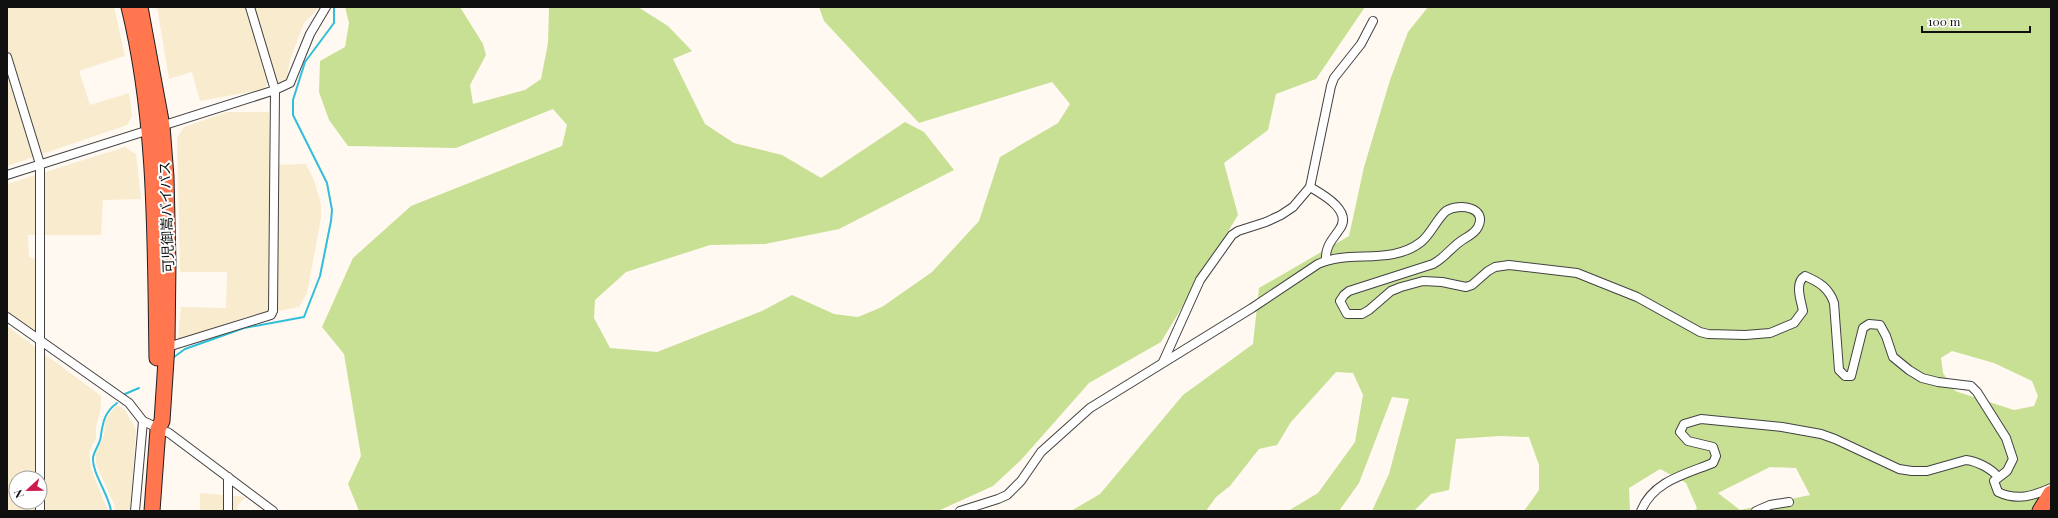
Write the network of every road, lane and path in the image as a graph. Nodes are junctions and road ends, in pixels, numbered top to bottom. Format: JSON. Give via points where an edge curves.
{"nodes":[{"id":1,"x":129,"y":7,"type":"edge"},
{"id":2,"x":140,"y":7,"type":"edge"},
{"id":3,"x":250,"y":7,"type":"edge"},
{"id":4,"x":326,"y":7,"type":"edge"},
{"id":5,"x":1372,"y":21,"type":"dead end"},
{"id":6,"x":7,"y":57,"type":"edge"},
{"id":7,"x":275,"y":90,"type":"junction"},
{"id":8,"x":156,"y":128,"type":"junction"},
{"id":9,"x":40,"y":164,"type":"junction"},
{"id":10,"x":7,"y":175,"type":"edge"},
{"id":11,"x":1310,"y":187,"type":"junction"},
{"id":12,"x":1326,"y":260,"type":"junction"},
{"id":13,"x":7,"y":317,"type":"edge"},
{"id":14,"x":40,"y":340,"type":"junction"},
{"id":15,"x":167,"y":346,"type":"junction"},
{"id":16,"x":1163,"y":362,"type":"junction"},
{"id":17,"x":144,"y":421,"type":"junction"},
{"id":18,"x":158,"y":429,"type":"junction"},
{"id":19,"x":228,"y":477,"type":"junction"},
{"id":20,"x":1998,"y":477,"type":"junction"},
{"id":21,"x":2051,"y":488,"type":"edge"},
{"id":22,"x":2051,"y":493,"type":"edge"},
{"id":23,"x":1790,"y":502,"type":"dead end"},
{"id":24,"x":2045,"y":508,"type":"edge"},
{"id":25,"x":40,"y":511,"type":"edge"},
{"id":26,"x":135,"y":511,"type":"edge"},
{"id":27,"x":152,"y":511,"type":"edge"},
{"id":28,"x":228,"y":511,"type":"edge"},
{"id":29,"x":273,"y":511,"type":"edge"},
{"id":30,"x":960,"y":511,"type":"edge"},
{"id":31,"x":1641,"y":511,"type":"edge"},
{"id":32,"x":1756,"y":511,"type":"edge"}],
"edges":[{"from":1,"to":8,"type":"highway","name":"可児御嵩バイパス"},
{"from":2,"to":8,"type":"highway","name":"可児御嵩バイパス"},
{"from":3,"to":7,"type":"street"},
{"from":4,"to":7,"type":"street","via":[[310,34],[290,83]]},
{"from":5,"to":11,"type":"street","via":[[1361,44],[1334,78],[1331,86]]},
{"from":6,"to":9,"type":"street"},
{"from":7,"to":8,"type":"street"},
{"from":7,"to":15,"type":"street","via":[[271,315]]},
{"from":8,"to":9,"type":"street"},
{"from":8,"to":15,"type":"highway","name":"可児御嵩バイパス","via":[[166,177]]},
{"from":8,"to":18,"type":"highway","name":"可児御嵩バイパス"},
{"from":9,"to":10,"type":"street"},
{"from":9,"to":14,"type":"street"},
{"from":11,"to":12,"type":"street","via":[[1333,200],[1342,216],[1340,228],[1328,246]]},
{"from":11,"to":16,"type":"street","via":[[1281,215],[1232,235],[1200,280]]},
{"from":12,"to":16,"type":"street"},
{"from":12,"to":20,"type":"street","via":[[1380,256],[1409,249],[1422,242],[1446,211],[1466,206],[1476,212],[1479,218],[1479,224],[1473,234],[1433,264],[1350,291],[1340,301],[1347,314],[1362,314],[1391,291],[1423,281],[1466,287],[1488,271],[1509,265],[1577,273],[1637,297],[1700,332],[1738,335],[1770,333],[1794,323],[1803,311],[1798,284],[1805,276],[1818,281],[1830,293],[1834,303],[1839,370],[1845,376],[1851,376],[1863,328],[1875,323],[1880,324],[1883,329],[1893,357],[1909,370],[1922,378],[1971,386],[1977,392],[2006,438],[2013,459],[2008,471]]},
{"from":13,"to":14,"type":"street"},
{"from":14,"to":17,"type":"street","via":[[129,403]]},
{"from":14,"to":25,"type":"street"},
{"from":15,"to":18,"type":"highway","name":"可児御嵩バイパス","via":[[162,421]]},
{"from":16,"to":30,"type":"street","via":[[1101,400],[1067,428],[1041,452],[1021,481],[1007,495]]},
{"from":17,"to":18,"type":"street"},
{"from":17,"to":26,"type":"street"},
{"from":18,"to":19,"type":"street","via":[[169,433]]},
{"from":18,"to":27,"type":"highway","name":"可児御嵩バイパス"},
{"from":19,"to":28,"type":"street"},
{"from":19,"to":29,"type":"street"},
{"from":20,"to":21,"type":"street","via":[[1994,481],[1998,492],[2012,497],[2024,498]]},
{"from":20,"to":31,"type":"street","via":[[1972,460],[1927,471],[1912,471],[1900,469],[1821,434],[1782,427],[1701,419],[1684,424],[1680,432],[1688,441],[1713,447],[1716,456],[1713,463],[1664,482],[1644,502]]},
{"from":22,"to":24,"type":"highway"},
{"from":23,"to":32,"type":"street","via":[[1770,505]]}]}
